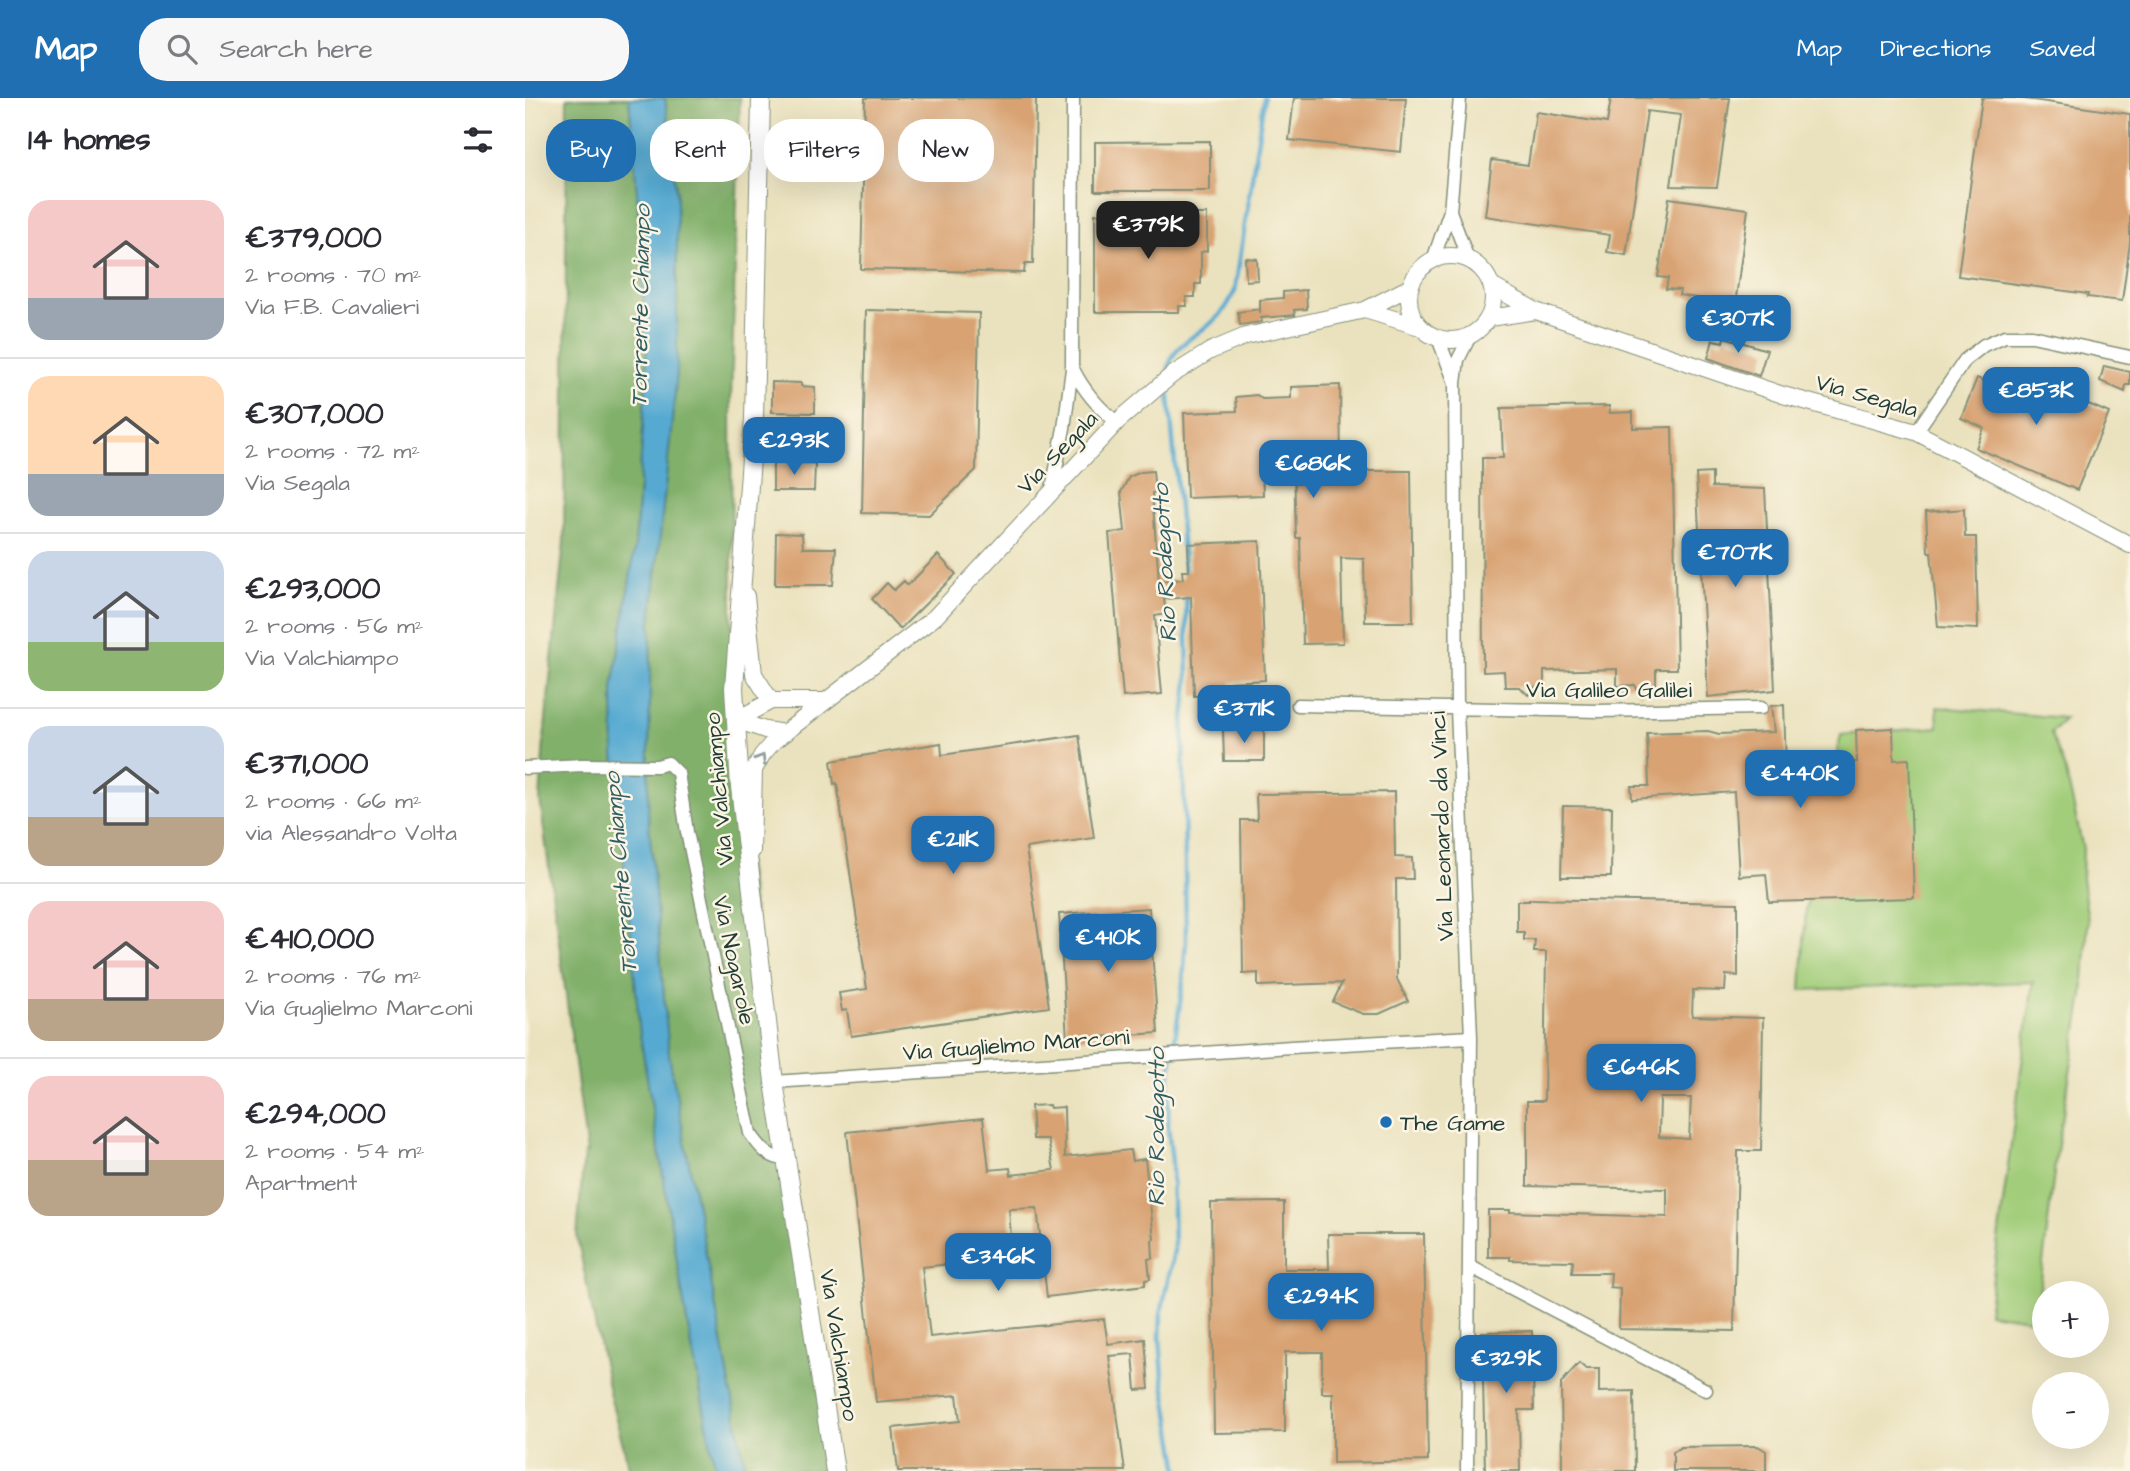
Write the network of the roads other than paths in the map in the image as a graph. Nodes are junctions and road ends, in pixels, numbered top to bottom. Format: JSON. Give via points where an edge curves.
{"nodes":[{"id":1,"x":761,"y":98,"type":"edge"},
{"id":2,"x":1073,"y":98,"type":"edge"},
{"id":3,"x":1459,"y":98,"type":"edge"},
{"id":4,"x":1450,"y":211,"type":"junction"},
{"id":5,"x":1468,"y":259,"type":"junction"},
{"id":6,"x":1433,"y":260,"type":"junction"},
{"id":7,"x":1410,"y":286,"type":"junction"},
{"id":8,"x":1492,"y":286,"type":"junction"},
{"id":9,"x":1365,"y":310,"type":"junction"},
{"id":10,"x":1536,"y":311,"type":"junction"},
{"id":11,"x":1489,"y":318,"type":"junction"},
{"id":12,"x":1420,"y":327,"type":"junction"},
{"id":13,"x":1470,"y":336,"type":"junction"},
{"id":14,"x":1437,"y":338,"type":"junction"},
{"id":15,"x":2130,"y":357,"type":"edge"},
{"id":16,"x":1072,"y":369,"type":"junction"},
{"id":17,"x":1455,"y":383,"type":"junction"},
{"id":18,"x":1117,"y":422,"type":"junction"},
{"id":19,"x":1916,"y":432,"type":"junction"},
{"id":20,"x":1052,"y":489,"type":"junction"},
{"id":21,"x":2130,"y":545,"type":"edge"},
{"id":22,"x":743,"y":566,"type":"junction"},
{"id":23,"x":771,"y":701,"type":"junction"},
{"id":24,"x":825,"y":701,"type":"junction"},
{"id":25,"x":1298,"y":705,"type":"dead end"},
{"id":26,"x":1761,"y":708,"type":"dead end"},
{"id":27,"x":1457,"y":710,"type":"junction"},
{"id":28,"x":736,"y":720,"type":"junction"},
{"id":29,"x":785,"y":733,"type":"junction"},
{"id":30,"x":525,"y":768,"type":"edge"},
{"id":31,"x":750,"y":874,"type":"junction"},
{"id":32,"x":1471,"y":1038,"type":"junction"},
{"id":33,"x":774,"y":1082,"type":"junction"},
{"id":34,"x":787,"y":1159,"type":"junction"},
{"id":35,"x":1469,"y":1266,"type":"junction"},
{"id":36,"x":1706,"y":1390,"type":"dead end"},
{"id":37,"x":835,"y":1471,"type":"edge"},
{"id":38,"x":1467,"y":1471,"type":"edge"}],
"edges":[{"from":1,"to":22,"type":"main road","name":"Via Valchiampo","via":[[754,418]]},
{"from":2,"to":16,"type":"street"},
{"from":3,"to":4,"type":"street"},
{"from":4,"to":5,"type":"street"},
{"from":4,"to":6,"type":"street"},
{"from":5,"to":6,"type":"street","via":[[1445,256]]},
{"from":5,"to":8,"type":"street","name":"Via Segala","via":[[1479,265]]},
{"from":6,"to":7,"type":"street","name":"Via Segala","via":[[1415,275]]},
{"from":7,"to":9,"type":"street","name":"Via Segala"},
{"from":7,"to":12,"type":"street","via":[[1412,315]]},
{"from":8,"to":10,"type":"street","name":"Via Segala"},
{"from":8,"to":11,"type":"street"},
{"from":9,"to":12,"type":"street","name":"Via Segala"},
{"from":9,"to":18,"type":"street","name":"Via Segala","via":[[1246,336],[1210,351],[1172,375]]},
{"from":10,"to":11,"type":"street","name":"Via Segala"},
{"from":10,"to":19,"type":"street","name":"Via Segala","via":[[1783,395]]},
{"from":11,"to":13,"type":"street"},
{"from":12,"to":14,"type":"street","name":"Via Segala"},
{"from":13,"to":14,"type":"street"},
{"from":13,"to":17,"type":"street","name":"Via Leonardo da Vinci","via":[[1458,360]]},
{"from":14,"to":17,"type":"street","name":"Via Leonardo da Vinci"},
{"from":15,"to":19,"type":"street","via":[[2032,336],[2005,336],[1965,360]]},
{"from":16,"to":18,"type":"street","via":[[1083,391]]},
{"from":16,"to":20,"type":"street"},
{"from":17,"to":27,"type":"street","name":"Via Leonardo da Vinci"},
{"from":18,"to":20,"type":"street","name":"Via Segala"},
{"from":19,"to":21,"type":"street","name":"Via Segala"},
{"from":20,"to":24,"type":"street","name":"Via Segala","via":[[935,617]]},
{"from":22,"to":23,"type":"street","via":[[754,674]]},
{"from":22,"to":28,"type":"main road","name":"Via Valchiampo"},
{"from":23,"to":24,"type":"street"},
{"from":23,"to":28,"type":"street"},
{"from":24,"to":29,"type":"street","name":"Via Segala"},
{"from":25,"to":27,"type":"street","name":"Via Galileo Galilei"},
{"from":26,"to":27,"type":"street","name":"Via Galileo Galilei"},
{"from":27,"to":32,"type":"street","name":"Via Leonardo da Vinci"},
{"from":28,"to":29,"type":"street"},
{"from":28,"to":31,"type":"main road","name":"Via Valchiampo"},
{"from":31,"to":29,"type":"street","name":"Via Segala","one_way":true,"via":[[754,770],[762,755]]},
{"from":30,"to":34,"type":"street","name":"Via Nogarole","via":[[668,763],[678,773],[750,1133],[765,1152]]},
{"from":31,"to":33,"type":"main road","name":"Via Valchiampo"},
{"from":32,"to":33,"type":"street","name":"Via Guglielmo Marconi"},
{"from":32,"to":35,"type":"street","name":"Via Leonardo da Vinci"},
{"from":33,"to":34,"type":"main road","name":"Via Valchiampo"},
{"from":34,"to":37,"type":"main road","name":"Via Valchiampo"},
{"from":35,"to":36,"type":"street"},
{"from":35,"to":38,"type":"street","name":"Via Leonardo da Vinci"}]}
